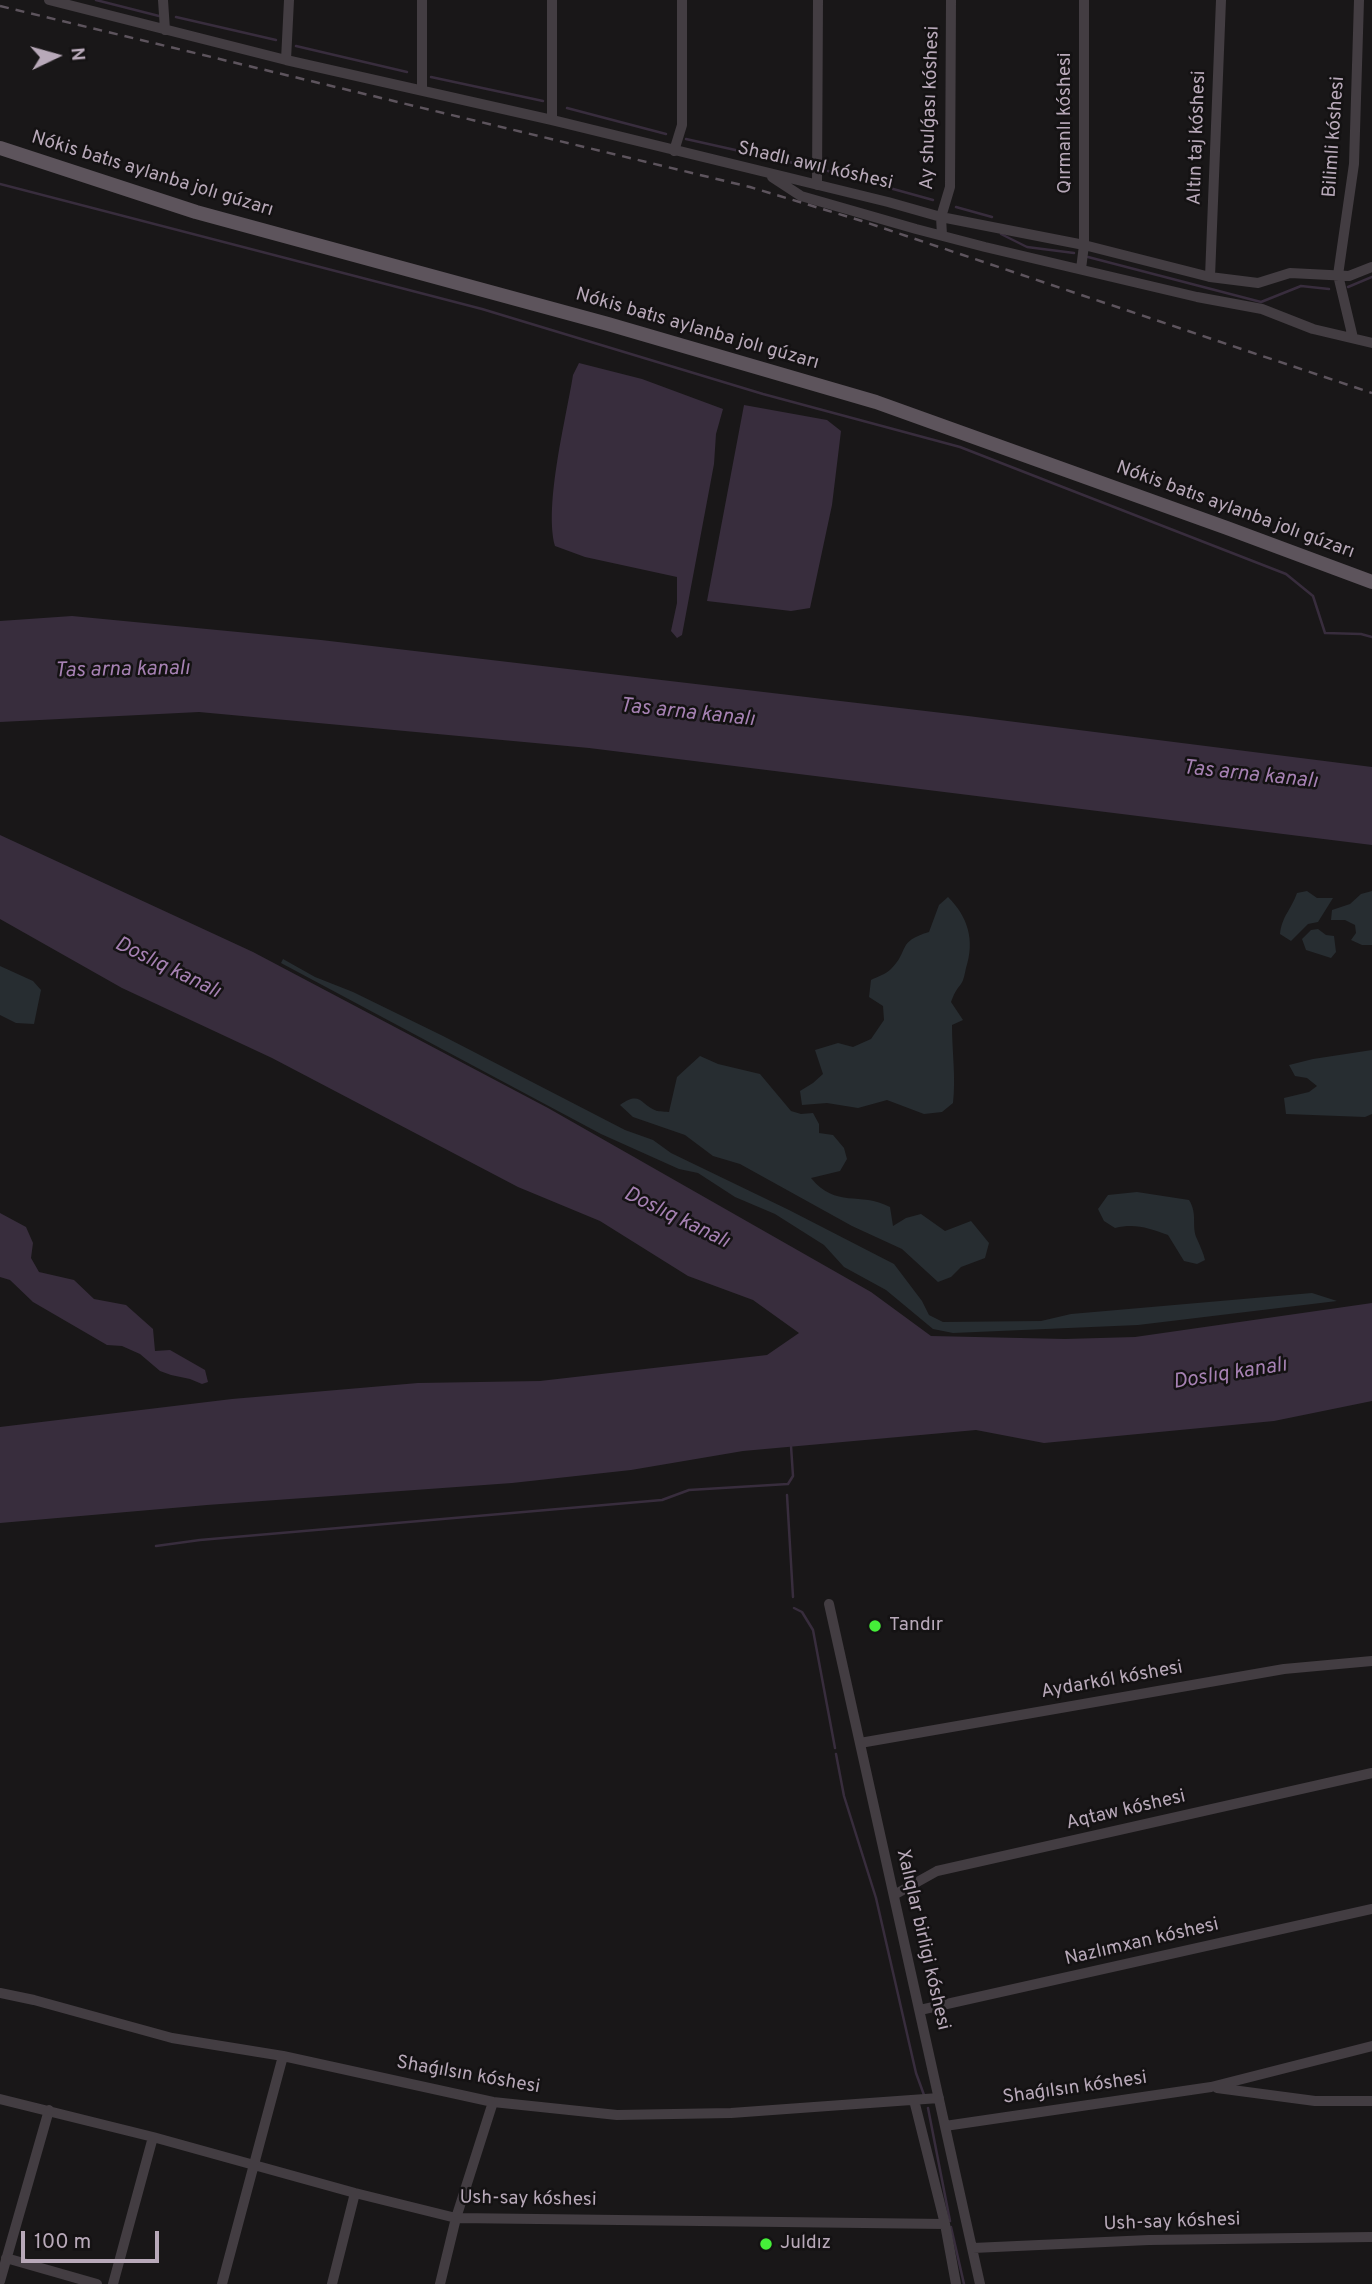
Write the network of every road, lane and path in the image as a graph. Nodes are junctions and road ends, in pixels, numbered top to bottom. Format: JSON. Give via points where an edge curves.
{"nodes":[{"id":1,"x":49,"y":0,"type":"edge"},
{"id":2,"x":163,"y":0,"type":"edge"},
{"id":3,"x":289,"y":0,"type":"edge"},
{"id":4,"x":422,"y":0,"type":"edge"},
{"id":5,"x":552,"y":0,"type":"edge"},
{"id":6,"x":682,"y":0,"type":"edge"},
{"id":7,"x":818,"y":0,"type":"edge"},
{"id":8,"x":951,"y":0,"type":"edge"},
{"id":9,"x":1084,"y":0,"type":"edge"},
{"id":10,"x":1221,"y":0,"type":"edge"},
{"id":11,"x":1359,"y":0,"type":"edge"},
{"id":12,"x":165,"y":30,"type":"junction"},
{"id":13,"x":286,"y":60,"type":"junction"},
{"id":14,"x":422,"y":90,"type":"junction"},
{"id":15,"x":552,"y":120,"type":"junction"},
{"id":16,"x":0,"y":148,"type":"edge"},
{"id":17,"x":674,"y":151,"type":"junction"},
{"id":18,"x":767,"y":174,"type":"junction"},
{"id":19,"x":817,"y":185,"type":"junction"},
{"id":20,"x":941,"y":217,"type":"junction"},
{"id":21,"x":942,"y":235,"type":"junction"},
{"id":22,"x":1084,"y":245,"type":"junction"},
{"id":23,"x":1372,"y":267,"type":"edge"},
{"id":24,"x":1081,"y":270,"type":"junction"},
{"id":25,"x":1339,"y":275,"type":"junction"},
{"id":26,"x":1210,"y":276,"type":"junction"},
{"id":27,"x":1353,"y":338,"type":"junction"},
{"id":28,"x":1372,"y":343,"type":"edge"},
{"id":29,"x":1372,"y":582,"type":"edge"},
{"id":30,"x":829,"y":1604,"type":"dead end"},
{"id":31,"x":1372,"y":1661,"type":"edge"},
{"id":32,"x":860,"y":1743,"type":"junction"},
{"id":33,"x":1372,"y":1773,"type":"edge"},
{"id":34,"x":894,"y":1895,"type":"junction"},
{"id":35,"x":1372,"y":1909,"type":"edge"},
{"id":36,"x":0,"y":1993,"type":"edge"},
{"id":37,"x":920,"y":2010,"type":"junction"},
{"id":38,"x":1372,"y":2046,"type":"edge"},
{"id":39,"x":283,"y":2056,"type":"junction"},
{"id":40,"x":1210,"y":2087,"type":"junction"},
{"id":41,"x":939,"y":2098,"type":"junction"},
{"id":42,"x":0,"y":2099,"type":"edge"},
{"id":43,"x":914,"y":2100,"type":"junction"},
{"id":44,"x":1372,"y":2101,"type":"edge"},
{"id":45,"x":493,"y":2102,"type":"junction"},
{"id":46,"x":49,"y":2110,"type":"junction"},
{"id":47,"x":945,"y":2126,"type":"junction"},
{"id":48,"x":153,"y":2137,"type":"junction"},
{"id":49,"x":254,"y":2165,"type":"junction"},
{"id":50,"x":355,"y":2193,"type":"junction"},
{"id":51,"x":456,"y":2218,"type":"junction"},
{"id":52,"x":945,"y":2224,"type":"junction"},
{"id":53,"x":1372,"y":2237,"type":"edge"},
{"id":54,"x":973,"y":2248,"type":"junction"},
{"id":55,"x":6,"y":2258,"type":"junction"},
{"id":56,"x":0,"y":2281,"type":"edge"},
{"id":57,"x":97,"y":2284,"type":"edge"},
{"id":58,"x":113,"y":2284,"type":"edge"},
{"id":59,"x":222,"y":2284,"type":"edge"},
{"id":60,"x":332,"y":2284,"type":"edge"},
{"id":61,"x":440,"y":2284,"type":"edge"},
{"id":62,"x":956,"y":2284,"type":"edge"},
{"id":63,"x":980,"y":2284,"type":"edge"}],
"edges":[{"from":1,"to":12,"type":"street","name":"Shadlı awıl kóshesi"},
{"from":2,"to":12,"type":"street"},
{"from":3,"to":13,"type":"street"},
{"from":4,"to":14,"type":"street"},
{"from":5,"to":15,"type":"street"},
{"from":6,"to":17,"type":"street","via":[[682,125]]},
{"from":7,"to":19,"type":"street"},
{"from":8,"to":20,"type":"street","name":"Ay shulǵası kóshesi","via":[[950,187]]},
{"from":9,"to":22,"type":"street","name":"Qırmanlı kóshesi"},
{"from":10,"to":26,"type":"street","name":"Altın taj kóshesi"},
{"from":11,"to":25,"type":"street","name":"Bilimli kóshesi","via":[[1354,163]]},
{"from":12,"to":13,"type":"street","name":"Shadlı awıl kóshesi"},
{"from":13,"to":14,"type":"street","name":"Shadlı awıl kóshesi"},
{"from":14,"to":15,"type":"street","name":"Shadlı awıl kóshesi"},
{"from":15,"to":17,"type":"street","name":"Shadlı awıl kóshesi"},
{"from":16,"to":29,"type":"main road","name":"Nókis batıs aylanba jolı gúzarı","via":[[196,212],[876,402]]},
{"from":17,"to":18,"type":"street","name":"Shadlı awıl kóshesi"},
{"from":18,"to":19,"type":"street","name":"Shadlı awıl kóshesi"},
{"from":18,"to":21,"type":"street","via":[[801,196]]},
{"from":19,"to":20,"type":"street","name":"Shadlı awıl kóshesi"},
{"from":20,"to":21,"type":"street","name":"Ay shulǵası kóshesi"},
{"from":20,"to":22,"type":"street","name":"Shadlı awıl kóshesi"},
{"from":21,"to":24,"type":"street"},
{"from":22,"to":24,"type":"street","name":"Qırmanlı kóshesi"},
{"from":22,"to":26,"type":"street","name":"Shadlı awıl kóshesi"},
{"from":23,"to":25,"type":"street","name":"Shadlı awıl kóshesi"},
{"from":24,"to":27,"type":"street","via":[[1262,309],[1313,329]]},
{"from":25,"to":26,"type":"street","name":"Shadlı awıl kóshesi","via":[[1290,273],[1258,283]]},
{"from":25,"to":27,"type":"street"},
{"from":27,"to":28,"type":"street"},
{"from":30,"to":32,"type":"street","name":"Xalıqlar birligi kóshesi"},
{"from":31,"to":32,"type":"street","name":"Aydarkól kóshesi","via":[[1271,1672]]},
{"from":32,"to":34,"type":"street","name":"Xalıqlar birligi kóshesi"},
{"from":33,"to":34,"type":"street","name":"Aqtaw kóshesi","via":[[937,1871]]},
{"from":34,"to":37,"type":"street","name":"Xalıqlar birligi kóshesi"},
{"from":35,"to":37,"type":"street","name":"Nazlımxan kóshesi"},
{"from":36,"to":39,"type":"street","name":"Shaǵılsın kóshesi","via":[[172,2038]]},
{"from":37,"to":41,"type":"street","name":"Xalıqlar birligi kóshesi"},
{"from":38,"to":40,"type":"street","name":"Shaǵılsın kóshesi"},
{"from":39,"to":45,"type":"street","name":"Shaǵılsın kóshesi"},
{"from":39,"to":49,"type":"street"},
{"from":40,"to":44,"type":"street","name":"Shaǵılsın kóshesi","via":[[1315,2101]]},
{"from":40,"to":47,"type":"street","name":"Shaǵılsın kóshesi"},
{"from":41,"to":43,"type":"street","name":"Shaǵılsın kóshesi"},
{"from":41,"to":47,"type":"street","name":"Xalıqlar birligi kóshesi"},
{"from":42,"to":46,"type":"street","name":"Ush-say kóshesi"},
{"from":43,"to":45,"type":"street","name":"Shaǵılsın kóshesi","via":[[731,2113],[617,2115]]},
{"from":43,"to":52,"type":"street"},
{"from":45,"to":51,"type":"street"},
{"from":46,"to":48,"type":"street","name":"Ush-say kóshesi"},
{"from":46,"to":55,"type":"street"},
{"from":47,"to":54,"type":"street","name":"Xalıqlar birligi kóshesi"},
{"from":48,"to":49,"type":"street","name":"Ush-say kóshesi"},
{"from":48,"to":58,"type":"street"},
{"from":49,"to":50,"type":"street","name":"Ush-say kóshesi"},
{"from":49,"to":59,"type":"street"},
{"from":50,"to":51,"type":"street","name":"Ush-say kóshesi"},
{"from":50,"to":60,"type":"street"},
{"from":51,"to":52,"type":"street","name":"Ush-say kóshesi"},
{"from":51,"to":61,"type":"street"},
{"from":52,"to":62,"type":"street"},
{"from":53,"to":54,"type":"street","name":"Ush-say kóshesi"},
{"from":54,"to":63,"type":"street","name":"Xalıqlar birligi kóshesi"},
{"from":55,"to":56,"type":"street"},
{"from":55,"to":57,"type":"street"}]}
